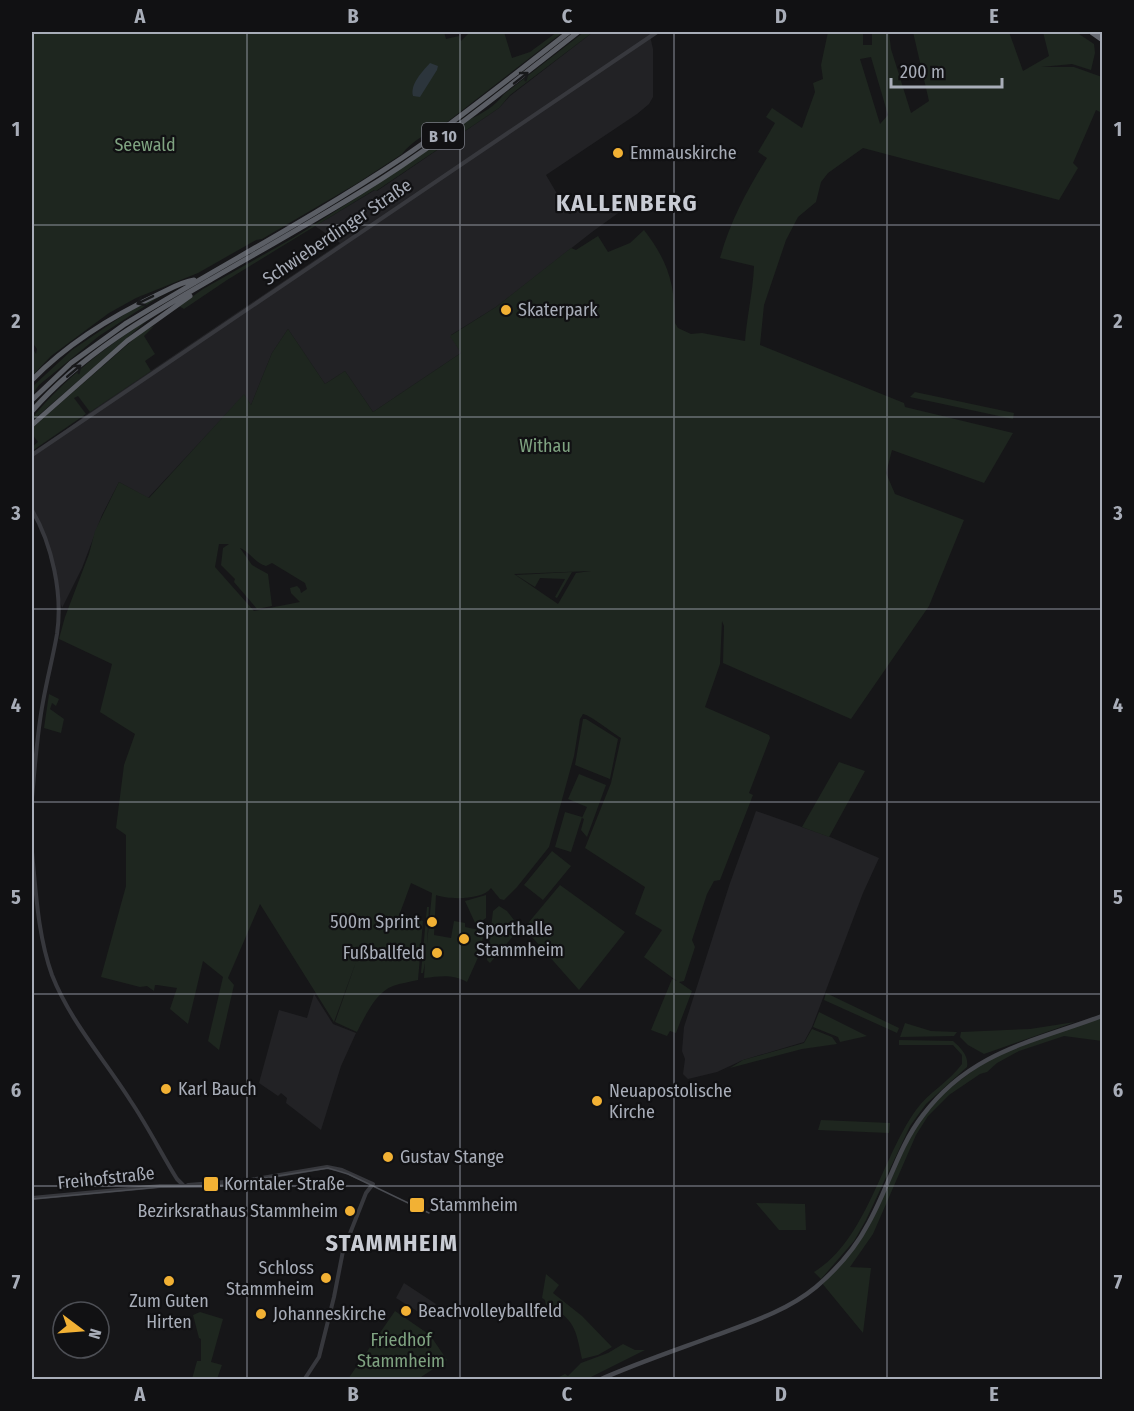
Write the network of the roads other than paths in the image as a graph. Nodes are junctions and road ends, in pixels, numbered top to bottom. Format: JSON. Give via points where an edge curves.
{"nodes":[{"id":1,"x":569,"y":32,"type":"edge"},
{"id":2,"x":579,"y":32,"type":"edge"},
{"id":3,"x":657,"y":32,"type":"edge"},
{"id":4,"x":1092,"y":32,"type":"edge"},
{"id":5,"x":1102,"y":39,"type":"edge"},
{"id":6,"x":198,"y":279,"type":"junction"},
{"id":7,"x":212,"y":279,"type":"junction"},
{"id":8,"x":32,"y":380,"type":"edge"},
{"id":9,"x":32,"y":400,"type":"edge"},
{"id":10,"x":32,"y":411,"type":"edge"},
{"id":11,"x":32,"y":425,"type":"edge"},
{"id":12,"x":32,"y":455,"type":"edge"},
{"id":13,"x":32,"y":510,"type":"edge"},
{"id":14,"x":32,"y":798,"type":"edge"},
{"id":15,"x":32,"y":852,"type":"edge"},
{"id":16,"x":1102,"y":1016,"type":"edge"},
{"id":17,"x":177,"y":1179,"type":"junction"},
{"id":18,"x":184,"y":1185,"type":"junction"},
{"id":19,"x":175,"y":1186,"type":"junction"},
{"id":20,"x":32,"y":1198,"type":"edge"},
{"id":21,"x":304,"y":1380,"type":"edge"},
{"id":22,"x":599,"y":1380,"type":"edge"}],
"edges":[{"from":1,"to":6,"type":"highway","number":"B 10","via":[[401,158]]},
{"from":7,"to":2,"type":"highway","number":"B 10","one_way":true,"via":[[404,164]]},
{"from":3,"to":12,"type":"street","name":"Schwieberdinger Straße"},
{"from":4,"to":5,"type":"highway"},
{"from":6,"to":8,"type":"highway","number":"B 10","one_way":true,"via":[[106,321],[67,348]]},
{"from":6,"to":9,"type":"highway","number":"B 10","via":[[95,343]]},
{"from":10,"to":7,"type":"highway","number":"B 10","one_way":true,"via":[[113,340]]},
{"from":7,"to":11,"type":"highway","number":"B 10","via":[[126,341]]},
{"from":13,"to":14,"type":"street","via":[[51,560],[59,606]]},
{"from":15,"to":17,"type":"street","via":[[43,939],[58,989]]},
{"from":16,"to":22,"type":"main road","via":[[991,1056],[964,1073],[938,1097],[911,1133],[862,1234],[838,1266],[807,1294],[770,1315]]},
{"from":17,"to":18,"type":"street"},
{"from":17,"to":19,"type":"street"},
{"from":18,"to":19,"type":"street","name":"Freihofstraße"},
{"from":18,"to":21,"type":"street","name":"Freihofstraße","via":[[214,1186],[327,1167],[373,1184],[343,1251],[319,1357]]},
{"from":19,"to":20,"type":"street","name":"Freihofstraße"}]}
